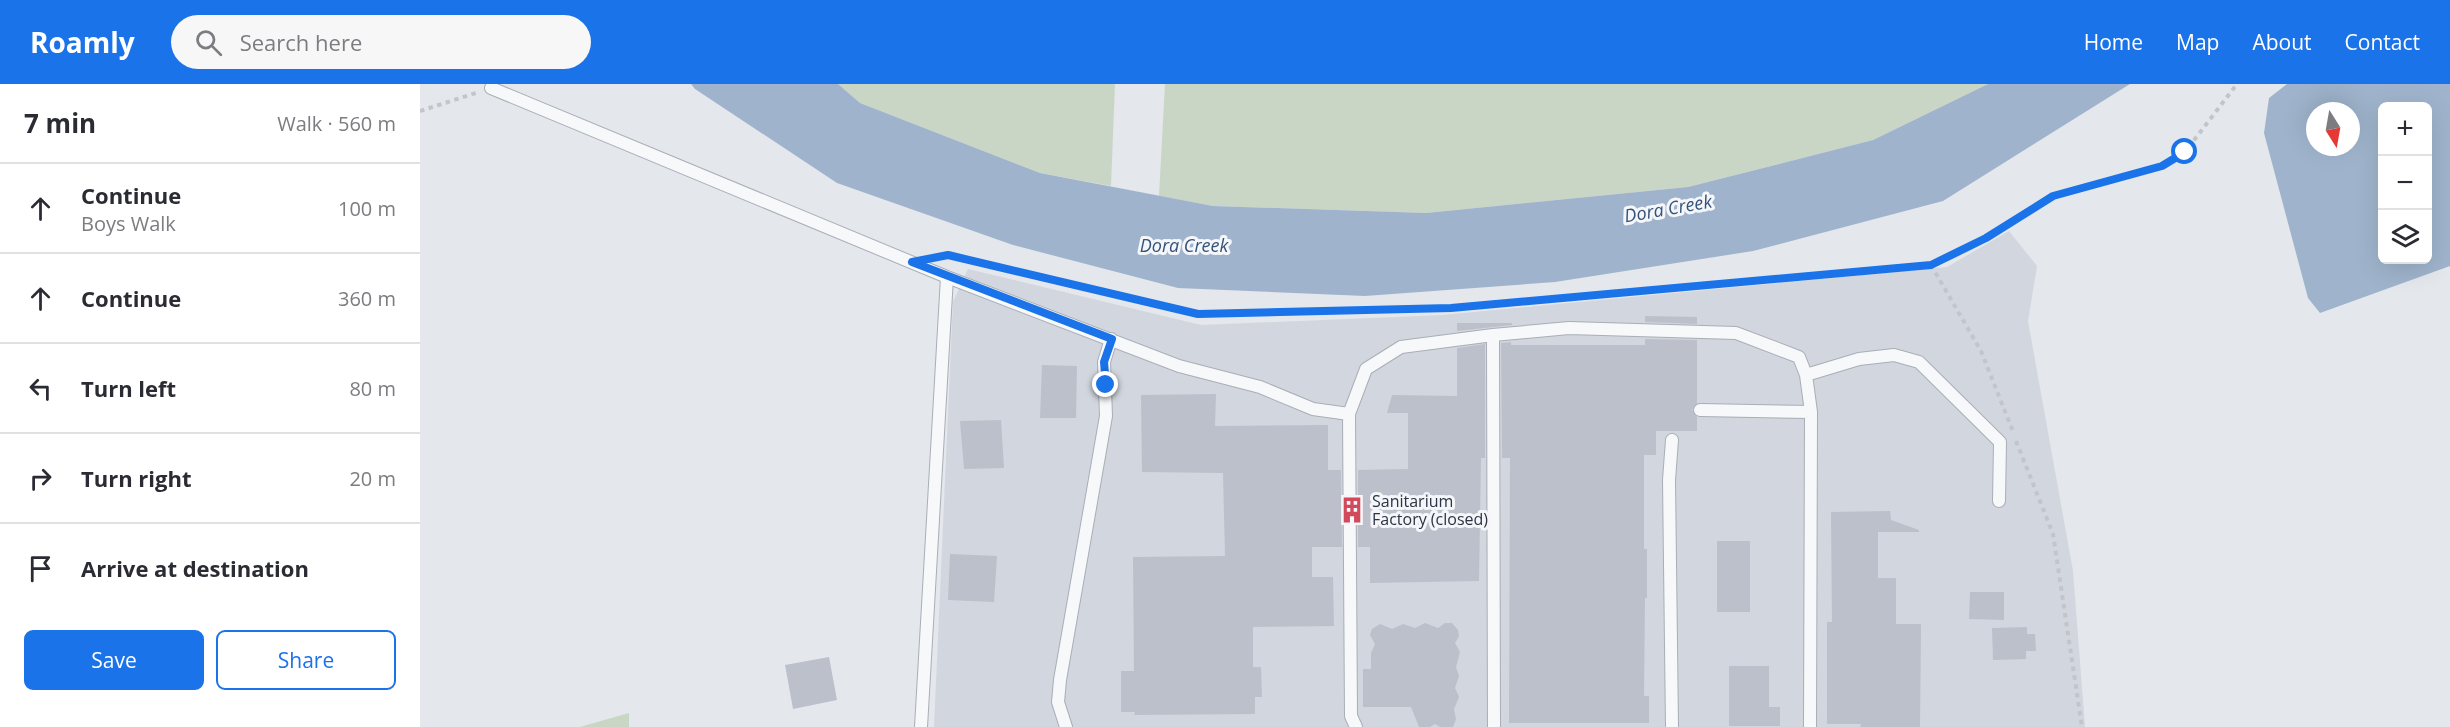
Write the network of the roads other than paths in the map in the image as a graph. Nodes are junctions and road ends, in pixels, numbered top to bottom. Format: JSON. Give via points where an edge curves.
{"nodes":[{"id":1,"x":491,"y":88,"type":"road end"},
{"id":2,"x":946,"y":277,"type":"junction"},
{"id":3,"x":1493,"y":335,"type":"junction"},
{"id":4,"x":1112,"y":339,"type":"junction"},
{"id":5,"x":1806,"y":375,"type":"junction"},
{"id":6,"x":1700,"y":410,"type":"dead end"},
{"id":7,"x":1811,"y":411,"type":"junction"},
{"id":8,"x":1349,"y":414,"type":"junction"},
{"id":9,"x":1672,"y":440,"type":"dead end"},
{"id":10,"x":1999,"y":501,"type":"dead end"},
{"id":11,"x":921,"y":727,"type":"edge"},
{"id":12,"x":1066,"y":727,"type":"edge"},
{"id":13,"x":1356,"y":727,"type":"edge"},
{"id":14,"x":1494,"y":727,"type":"edge"},
{"id":15,"x":1672,"y":727,"type":"edge"},
{"id":16,"x":1810,"y":727,"type":"edge"}],
"edges":[{"from":1,"to":2,"type":"lane"},
{"from":2,"to":4,"type":"lane"},
{"from":2,"to":11,"type":"lane"},
{"from":3,"to":5,"type":"lane","via":[[1569,328],[1736,333],[1799,357]]},
{"from":3,"to":8,"type":"lane","via":[[1401,346],[1366,369]]},
{"from":3,"to":14,"type":"lane"},
{"from":4,"to":8,"type":"lane","via":[[1179,366],[1260,387],[1313,409]]},
{"from":4,"to":12,"type":"lane","via":[[1104,362],[1106,416],[1060,680],[1058,702]]},
{"from":5,"to":7,"type":"lane"},
{"from":5,"to":10,"type":"lane","via":[[1859,359],[1894,355],[1919,362],[2000,442]]},
{"from":6,"to":7,"type":"lane"},
{"from":7,"to":16,"type":"lane"},
{"from":8,"to":13,"type":"lane","via":[[1351,716]]},
{"from":9,"to":15,"type":"lane","via":[[1669,480]]}]}
